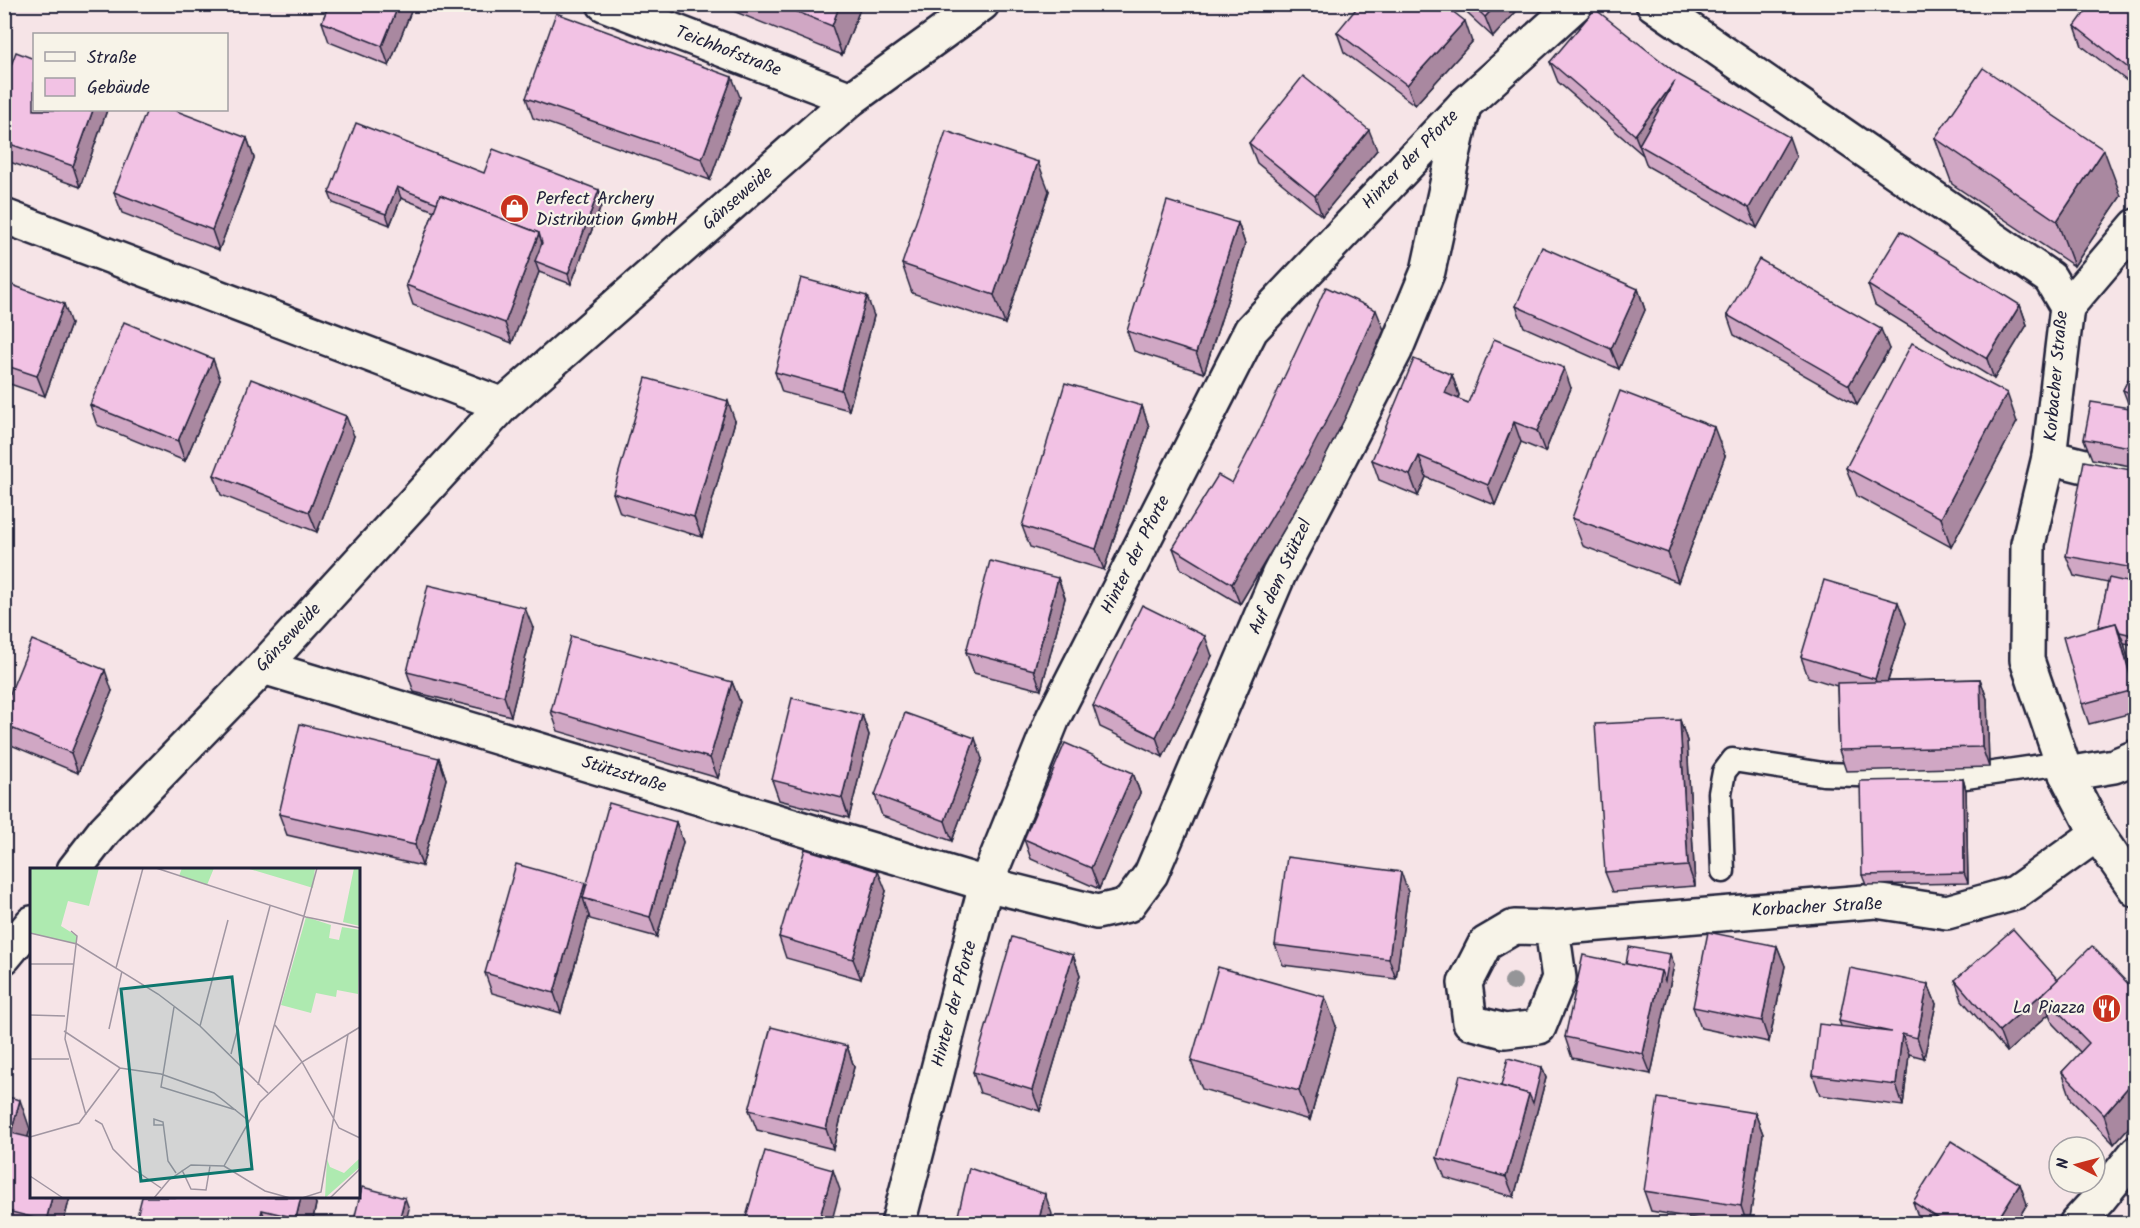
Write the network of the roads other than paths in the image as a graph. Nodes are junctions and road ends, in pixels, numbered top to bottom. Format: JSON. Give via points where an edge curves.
{"nodes":[{"id":1,"x":604,"y":4,"type":"edge"},
{"id":2,"x":982,"y":4,"type":"edge"},
{"id":3,"x":1576,"y":4,"type":"edge"},
{"id":4,"x":1653,"y":4,"type":"edge"},
{"id":5,"x":851,"y":99,"type":"junction"},
{"id":6,"x":1464,"y":105,"type":"junction"},
{"id":7,"x":4,"y":216,"type":"edge"},
{"id":8,"x":2136,"y":226,"type":"edge"},
{"id":9,"x":2067,"y":307,"type":"junction"},
{"id":10,"x":503,"y":405,"type":"junction"},
{"id":11,"x":2049,"y":457,"type":"junction"},
{"id":12,"x":2136,"y":479,"type":"edge"},
{"id":13,"x":263,"y":667,"type":"junction"},
{"id":14,"x":2136,"y":757,"type":"edge"},
{"id":15,"x":2064,"y":768,"type":"junction"},
{"id":16,"x":2097,"y":834,"type":"junction"},
{"id":17,"x":76,"y":868,"type":"edge"},
{"id":18,"x":1723,"y":871,"type":"dead end"},
{"id":19,"x":986,"y":884,"type":"junction"},
{"id":20,"x":2136,"y":890,"type":"edge"},
{"id":21,"x":30,"y":925,"type":"edge"},
{"id":22,"x":1552,"y":928,"type":"dead end"},
{"id":23,"x":4,"y":957,"type":"edge"},
{"id":24,"x":2136,"y":1153,"type":"edge"},
{"id":25,"x":898,"y":1224,"type":"edge"},
{"id":26,"x":2076,"y":1224,"type":"edge"}],
"edges":[{"from":1,"to":5,"type":"street","name":"Teichhofstraße"},
{"from":2,"to":5,"type":"street","name":"Gänseweide"},
{"from":3,"to":6,"type":"street","name":"Hinter der Pforte"},
{"from":4,"to":9,"type":"street","name":"Korbacher Straße","via":[[2050,278]]},
{"from":5,"to":10,"type":"street","name":"Gänseweide"},
{"from":6,"to":19,"type":"street","name":"Hinter der Pforte","via":[[1251,330],[1053,718]]},
{"from":6,"to":19,"type":"street","name":"Auf dem Stützel","via":[[1428,271],[1395,351],[1279,574],[1151,874],[1128,904],[1097,912]]},
{"from":7,"to":10,"type":"street"},
{"from":8,"to":9,"type":"street"},
{"from":9,"to":11,"type":"street","name":"Korbacher Straße"},
{"from":10,"to":13,"type":"street","name":"Gänseweide"},
{"from":11,"to":12,"type":"street"},
{"from":11,"to":15,"type":"street","name":"Korbacher Straße","via":[[2028,544],[2026,660]]},
{"from":13,"to":17,"type":"street","name":"Gänseweide","via":[[105,830]]},
{"from":13,"to":19,"type":"street","name":"Stützstraße"},
{"from":14,"to":15,"type":"street","via":[[2114,765]]},
{"from":15,"to":16,"type":"street","name":"Korbacher Straße"},
{"from":15,"to":18,"type":"lane","via":[[1959,778],[1823,774],[1733,760],[1724,772],[1720,793]]},
{"from":16,"to":20,"type":"street","name":"Korbacher Straße"},
{"from":16,"to":22,"type":"street","name":"Korbacher Straße","via":[[2015,893],[1947,912],[1876,901]]},
{"from":19,"to":25,"type":"street","name":"Hinter der Pforte"},
{"from":21,"to":23,"type":"street"},
{"from":24,"to":26,"type":"street"}]}
